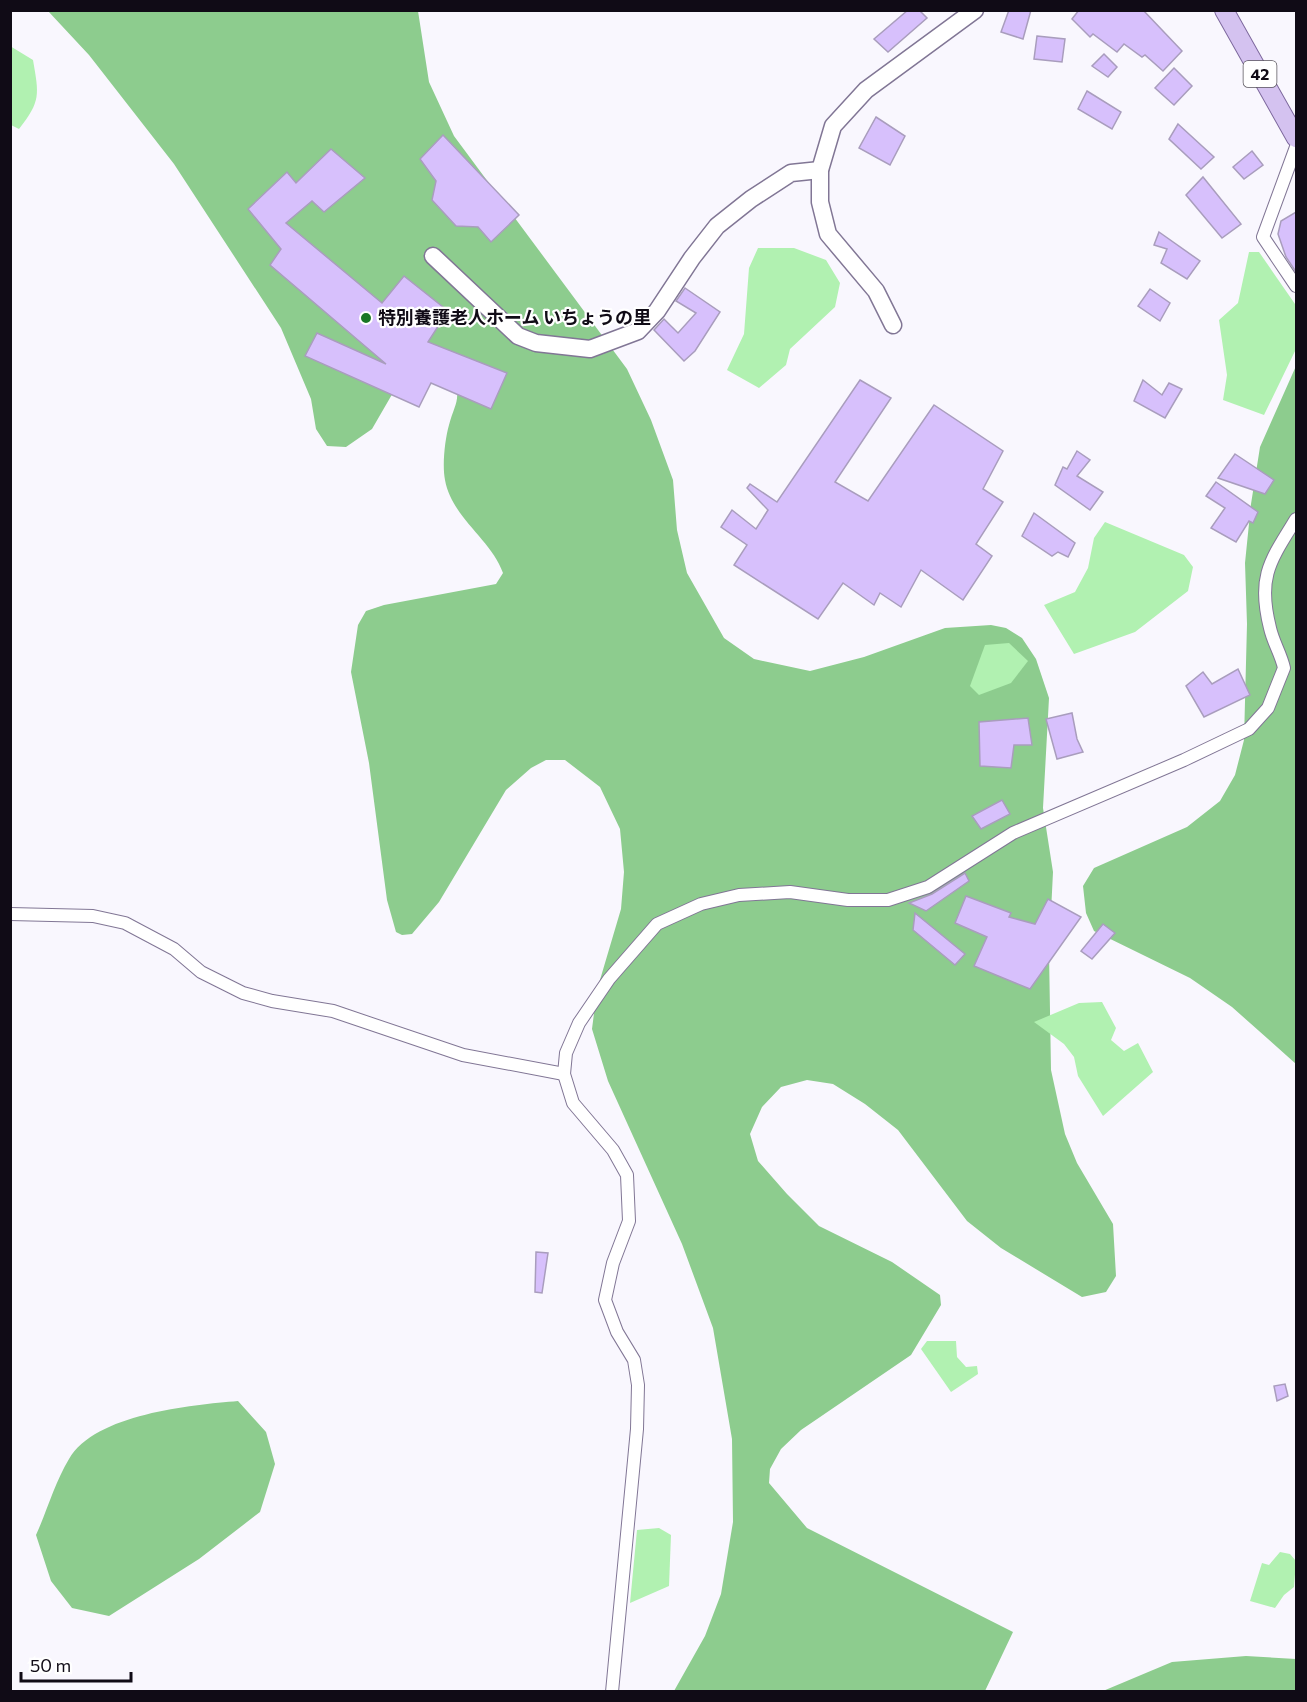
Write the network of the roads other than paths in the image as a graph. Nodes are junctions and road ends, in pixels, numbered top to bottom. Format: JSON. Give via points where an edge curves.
{"nodes":[{"id":1,"x":975,"y":10,"type":"edge"},
{"id":2,"x":1224,"y":10,"type":"edge"},
{"id":3,"x":1296,"y":138,"type":"edge"},
{"id":4,"x":1296,"y":147,"type":"edge"},
{"id":5,"x":820,"y":170,"type":"junction"},
{"id":6,"x":433,"y":256,"type":"dead end"},
{"id":7,"x":1296,"y":286,"type":"edge"},
{"id":8,"x":892,"y":326,"type":"dead end"},
{"id":9,"x":1296,"y":519,"type":"edge"},
{"id":10,"x":10,"y":914,"type":"edge"},
{"id":11,"x":564,"y":1074,"type":"junction"},
{"id":12,"x":612,"y":1692,"type":"edge"}],
"edges":[{"from":1,"to":5,"type":"street","via":[[866,90],[833,126]]},
{"from":2,"to":3,"type":"main road","number":"42"},
{"from":4,"to":7,"type":"street","via":[[1263,237]]},
{"from":5,"to":6,"type":"street","via":[[792,173],[751,199],[717,226],[638,332],[590,349],[536,343],[518,336]]},
{"from":5,"to":8,"type":"street","via":[[820,202],[828,234],[876,291]]},
{"from":9,"to":11,"type":"street","via":[[1265,574],[1264,602],[1284,668],[1268,708],[1249,729],[1012,833],[928,887],[888,900],[848,900],[790,892],[739,895],[701,903],[657,924],[609,979],[579,1023],[566,1053]]},
{"from":10,"to":11,"type":"street","via":[[93,916],[125,923],[174,949],[201,972],[243,993],[333,1011],[463,1055]]},
{"from":11,"to":12,"type":"street","via":[[573,1103],[613,1150],[627,1175],[629,1221],[605,1300],[617,1332],[634,1360],[638,1385]]}]}
